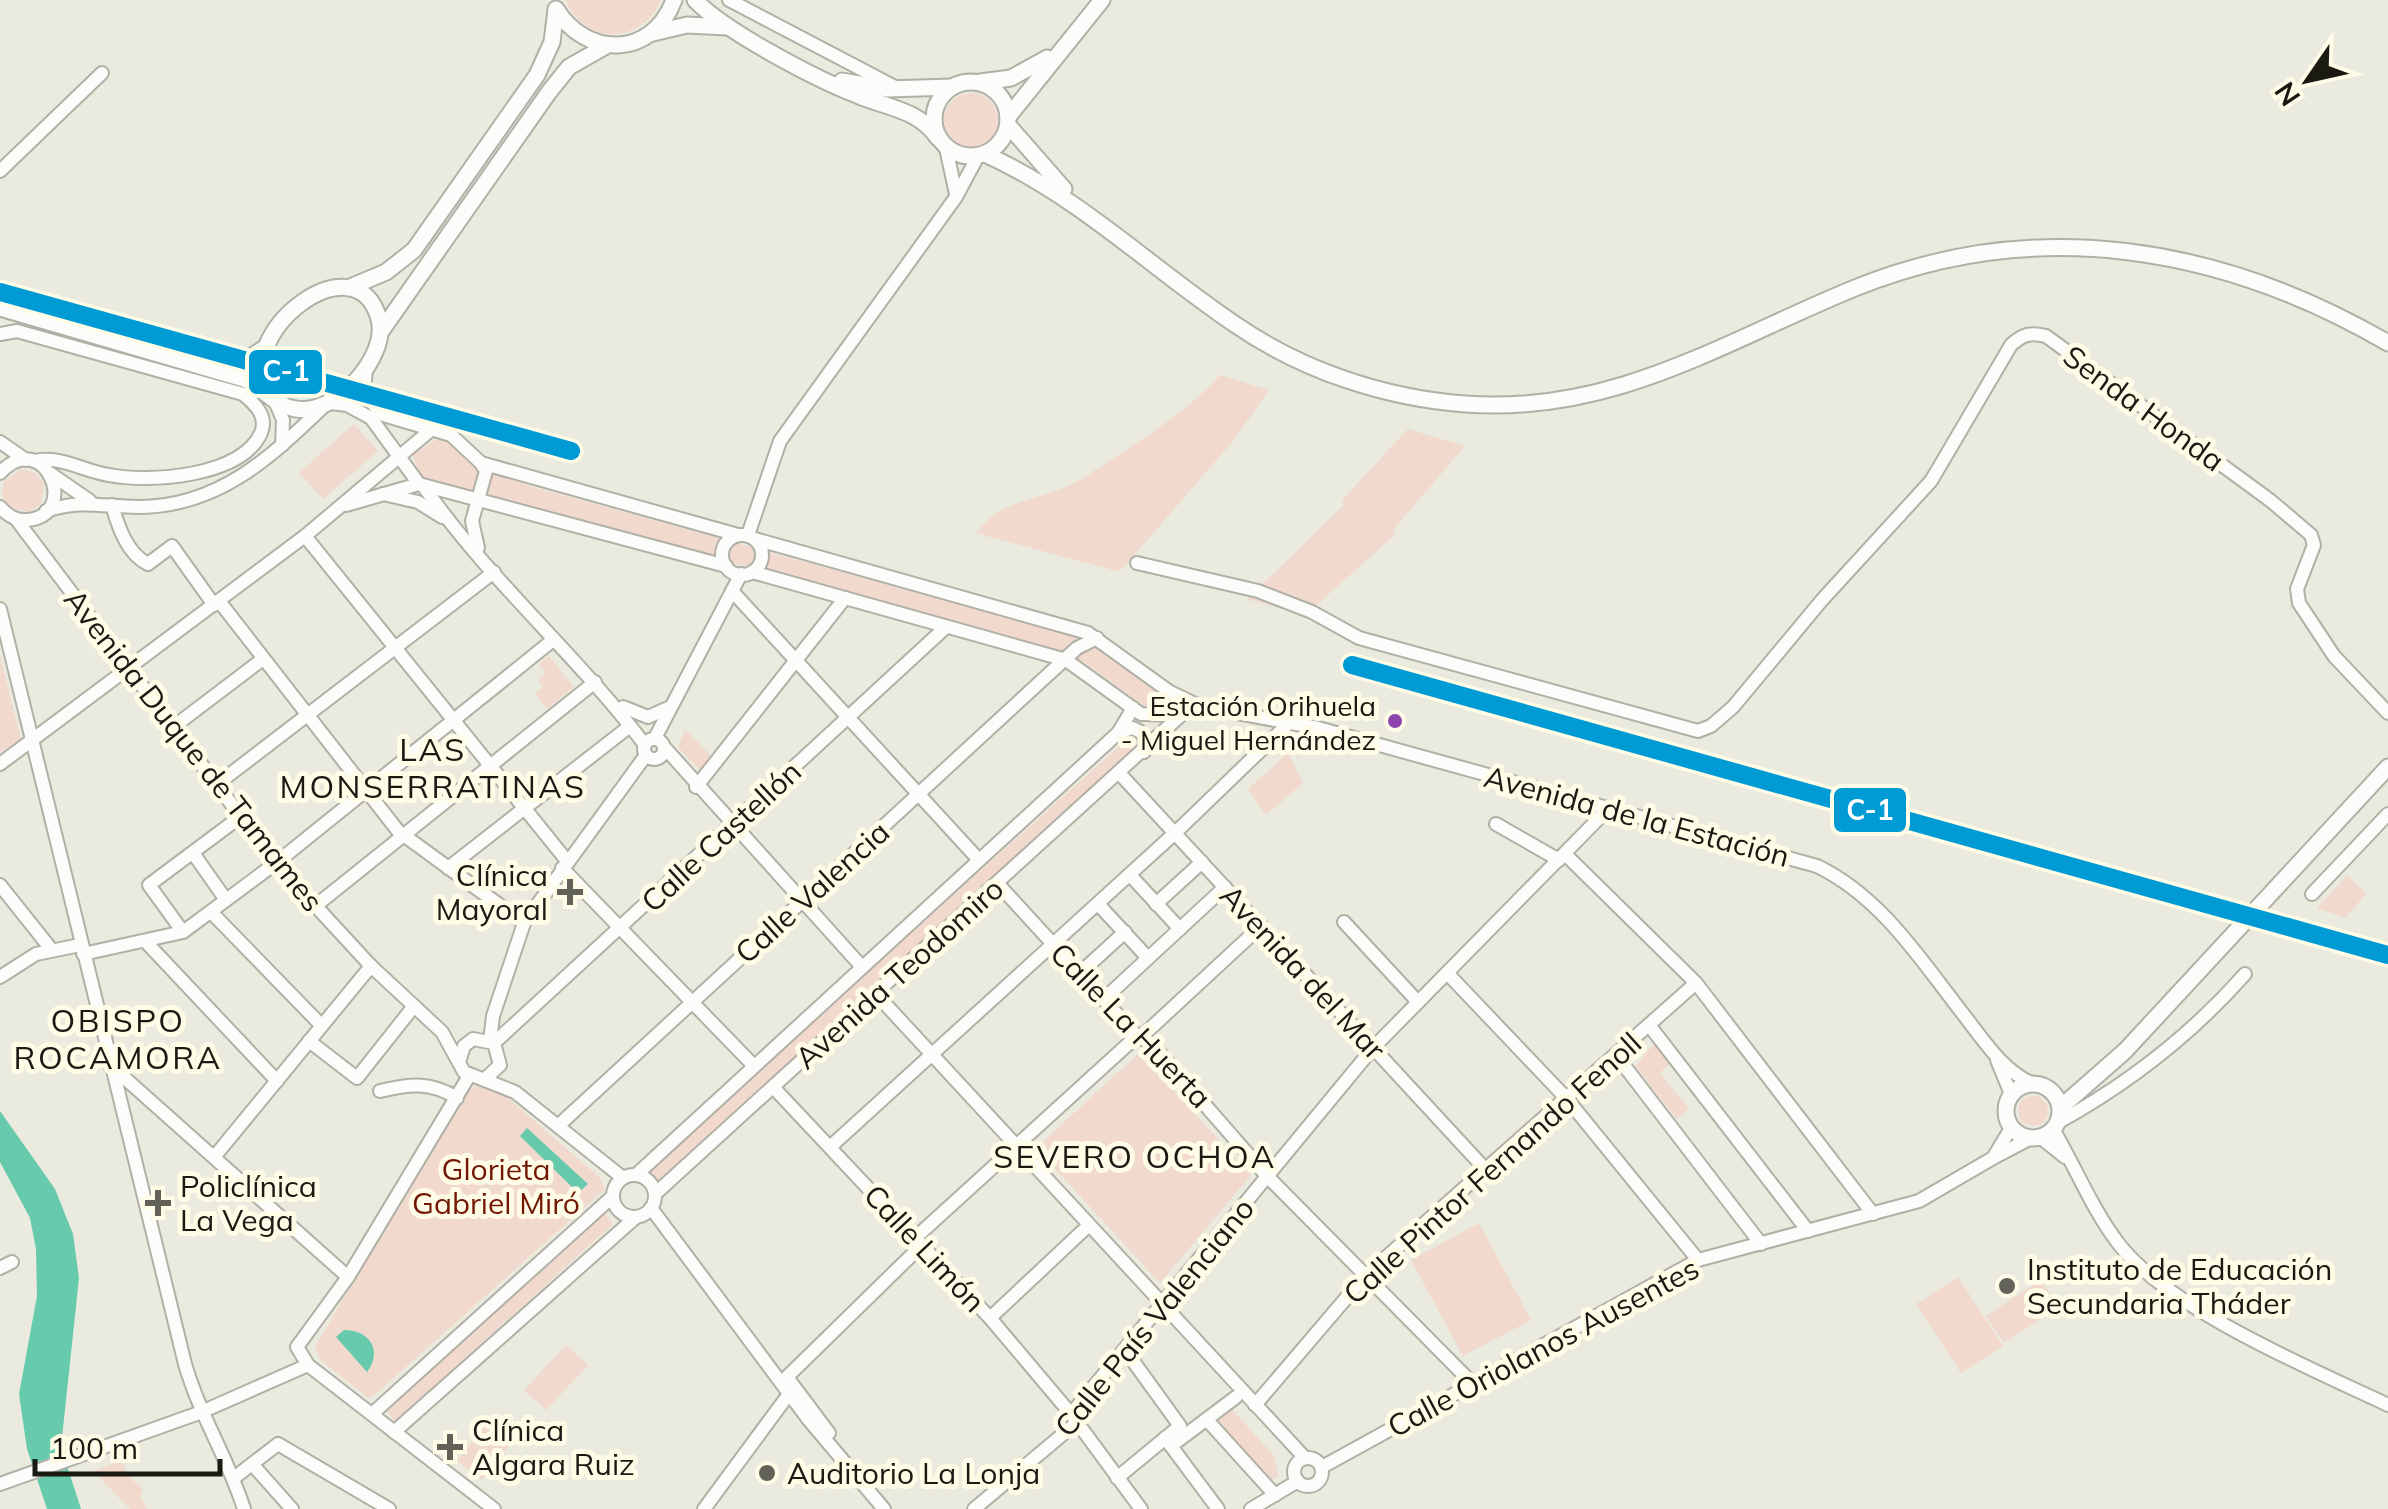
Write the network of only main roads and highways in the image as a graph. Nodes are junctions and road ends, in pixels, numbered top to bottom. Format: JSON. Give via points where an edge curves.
{"nodes":[{"id":1,"x":674,"y":0,"type":"edge"},
{"id":2,"x":695,"y":0,"type":"edge"},
{"id":3,"x":1102,"y":0,"type":"edge"},
{"id":4,"x":554,"y":5,"type":"edge"},
{"id":5,"x":728,"y":28,"type":"junction"},
{"id":6,"x":653,"y":33,"type":"junction"},
{"id":7,"x":606,"y":46,"type":"junction"},
{"id":8,"x":1058,"y":51,"type":"junction"},
{"id":9,"x":820,"y":75,"type":"junction"},
{"id":10,"x":972,"y":82,"type":"junction"},
{"id":11,"x":952,"y":87,"type":"junction"},
{"id":12,"x":1008,"y":121,"type":"junction"},
{"id":13,"x":942,"y":143,"type":"junction"},
{"id":14,"x":982,"y":155,"type":"junction"},
{"id":15,"x":1084,"y":209,"type":"junction"},
{"id":16,"x":348,"y":288,"type":"junction"},
{"id":17,"x":0,"y":308,"type":"edge"},
{"id":18,"x":382,"y":330,"type":"junction"},
{"id":19,"x":2388,"y":343,"type":"edge"},
{"id":20,"x":263,"y":349,"type":"junction"},
{"id":21,"x":209,"y":368,"type":"junction"},
{"id":22,"x":272,"y":399,"type":"junction"},
{"id":23,"x":2388,"y":767,"type":"edge"},
{"id":24,"x":2105,"y":1068,"type":"junction"},
{"id":25,"x":2039,"y":1085,"type":"junction"},
{"id":26,"x":2048,"y":1127,"type":"junction"}],
"edges":[{"from":1,"to":6,"type":"main road"},
{"from":2,"to":5,"type":"main road"},
{"from":3,"to":8,"type":"main road"},
{"from":4,"to":7,"type":"main road","via":[[585,40]]},
{"from":4,"to":16,"type":"main road","via":[[552,42],[536,75],[414,250],[369,282]]},
{"from":5,"to":6,"type":"main road","via":[[687,25]]},
{"from":5,"to":9,"type":"main road"},
{"from":6,"to":7,"type":"main road"},
{"from":7,"to":18,"type":"main road","via":[[569,66]]},
{"from":8,"to":10,"type":"main road","via":[[1011,78]]},
{"from":8,"to":12,"type":"main road"},
{"from":9,"to":11,"type":"main road","via":[[899,89]]},
{"from":9,"to":13,"type":"main road","via":[[855,95],[912,113]]},
{"from":10,"to":11,"type":"main road"},
{"from":10,"to":12,"type":"main road","via":[[992,89]]},
{"from":11,"to":13,"type":"main road","via":[[936,104],[934,127]]},
{"from":12,"to":14,"type":"main road","via":[[1004,137]]},
{"from":12,"to":15,"type":"main road"},
{"from":13,"to":14,"type":"main road"},
{"from":14,"to":15,"type":"main road"},
{"from":15,"to":19,"type":"main road","via":[[1237,326],[1287,356],[1400,396],[1464,404],[1557,402],[1611,391],[1662,375],[1857,287],[1929,265],[2040,248],[2150,254],[2246,275]]},
{"from":16,"to":18,"type":"main road","via":[[373,305]]},
{"from":16,"to":20,"type":"main road","via":[[306,298]]},
{"from":17,"to":21,"type":"main road"},
{"from":18,"to":22,"type":"main road","via":[[369,362],[328,404],[297,410]]},
{"from":20,"to":21,"type":"main road","via":[[240,364]]},
{"from":20,"to":22,"type":"main road","via":[[261,380]]},
{"from":21,"to":22,"type":"main road","via":[[255,384]]},
{"from":23,"to":24,"type":"main road"},
{"from":24,"to":25,"type":"main road","via":[[2076,1082]]},
{"from":24,"to":26,"type":"main road"},
{"from":25,"to":26,"type":"main road"},
{"from":25,"to":26,"type":"main road","via":[[2011,1094],[2005,1111],[2011,1128]]}]}
